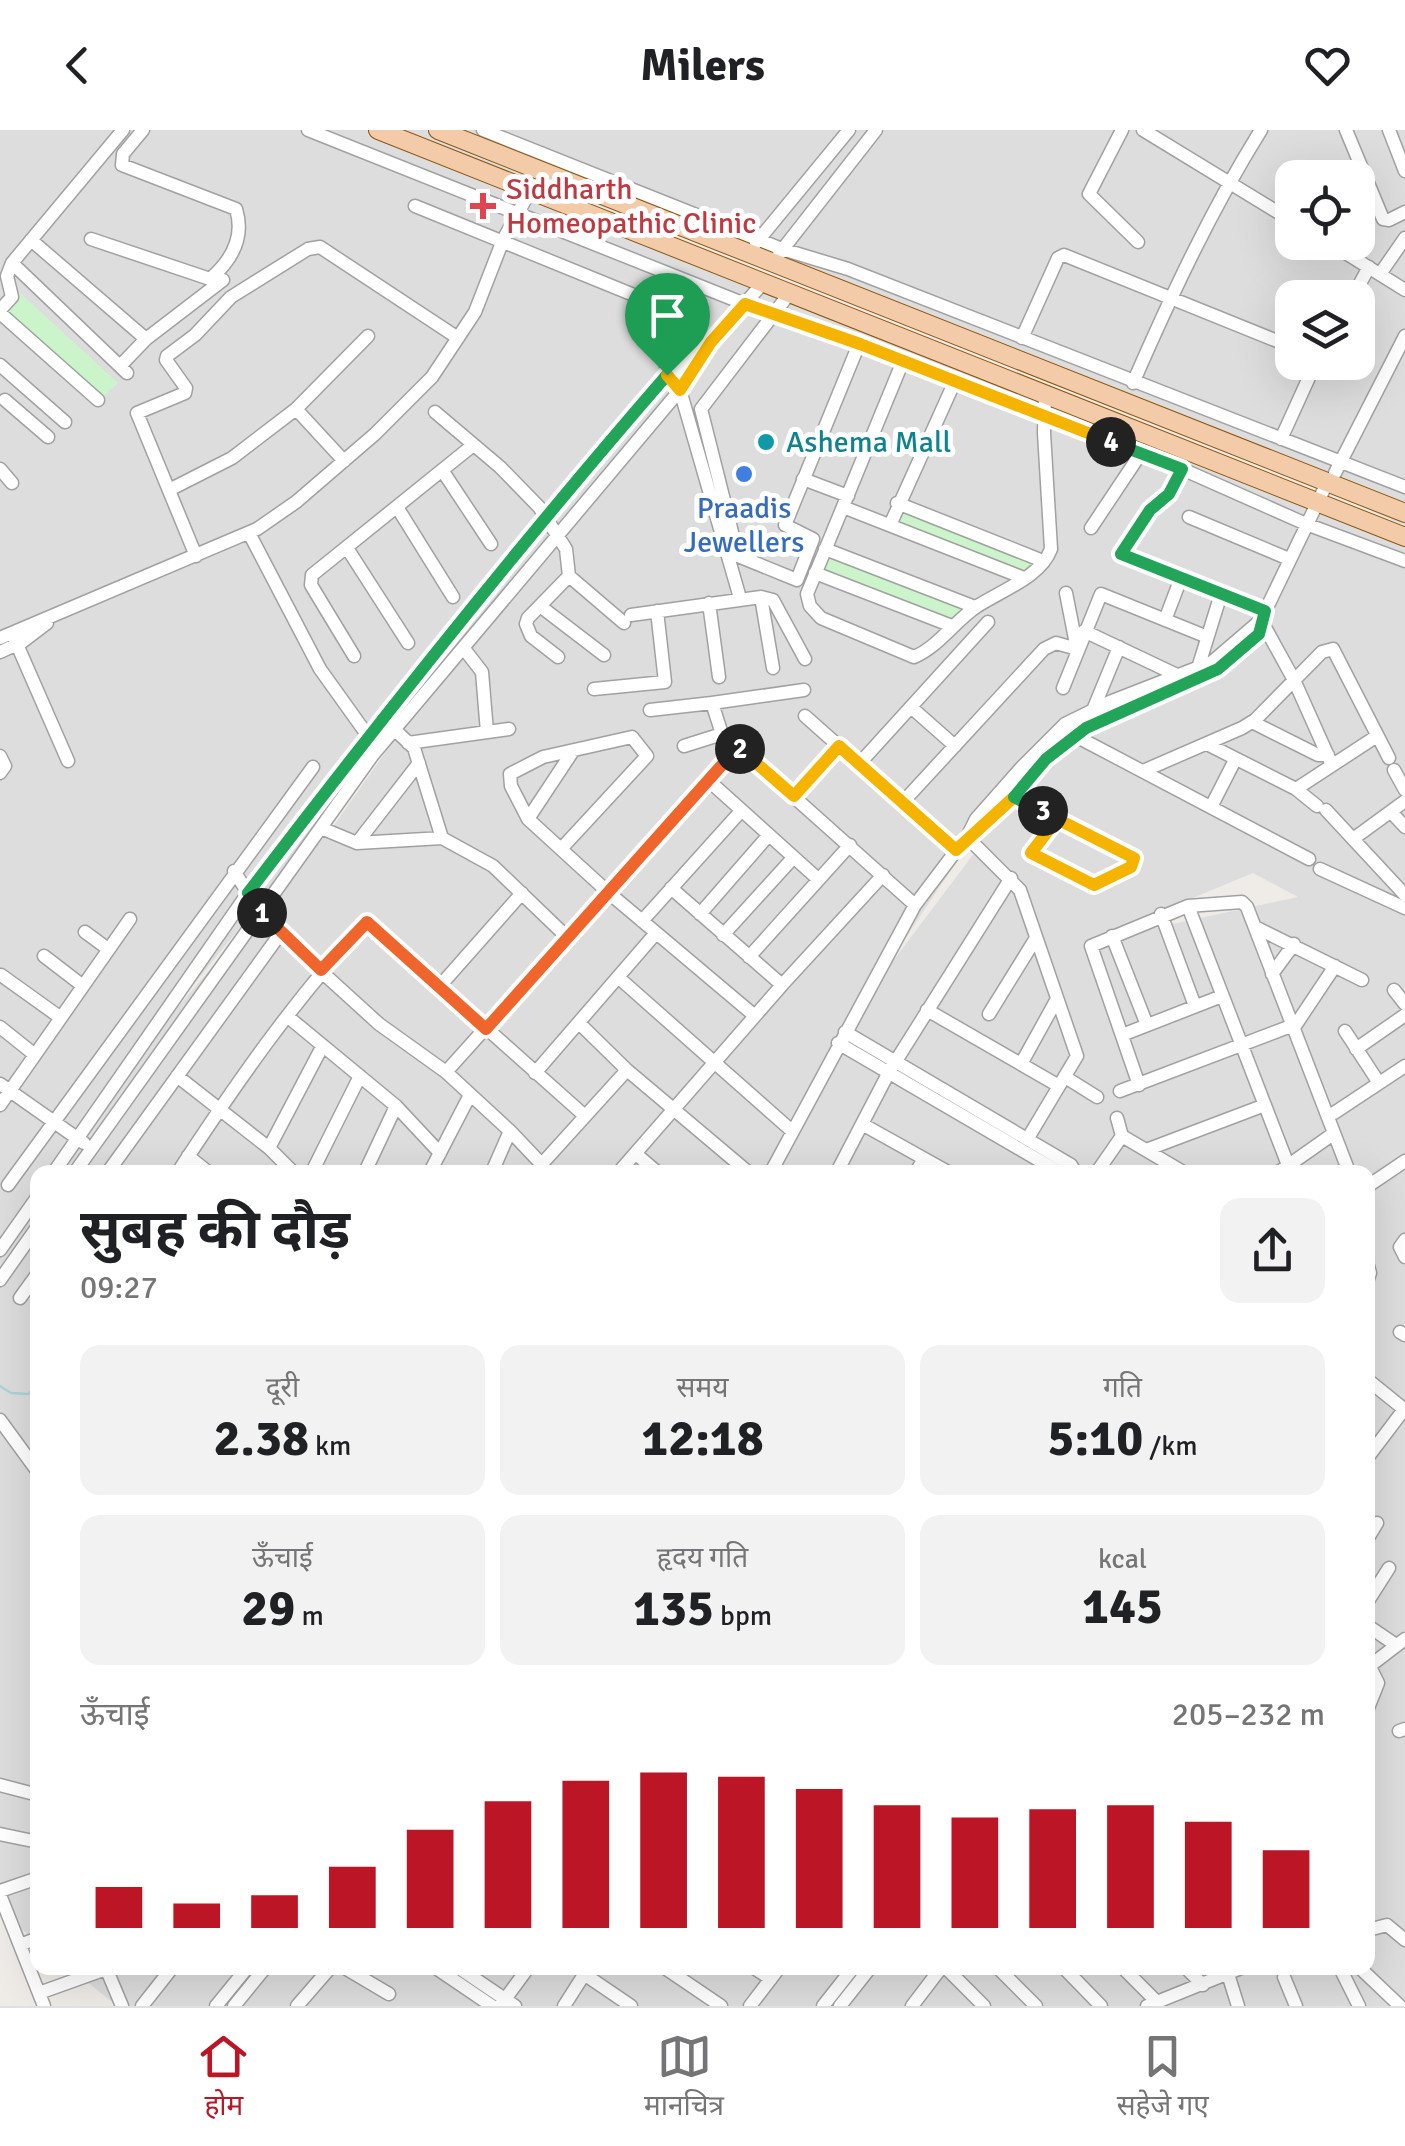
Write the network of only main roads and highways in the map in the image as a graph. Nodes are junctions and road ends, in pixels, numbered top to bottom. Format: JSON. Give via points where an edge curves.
{"nodes":[{"id":1,"x":378,"y":130,"type":"edge"},
{"id":2,"x":438,"y":130,"type":"edge"},
{"id":3,"x":1405,"y":513,"type":"edge"},
{"id":4,"x":1405,"y":537,"type":"edge"}],
"edges":[{"from":1,"to":4,"type":"main road"},
{"from":2,"to":3,"type":"main road","via":[[544,163],[1334,473]]}]}
